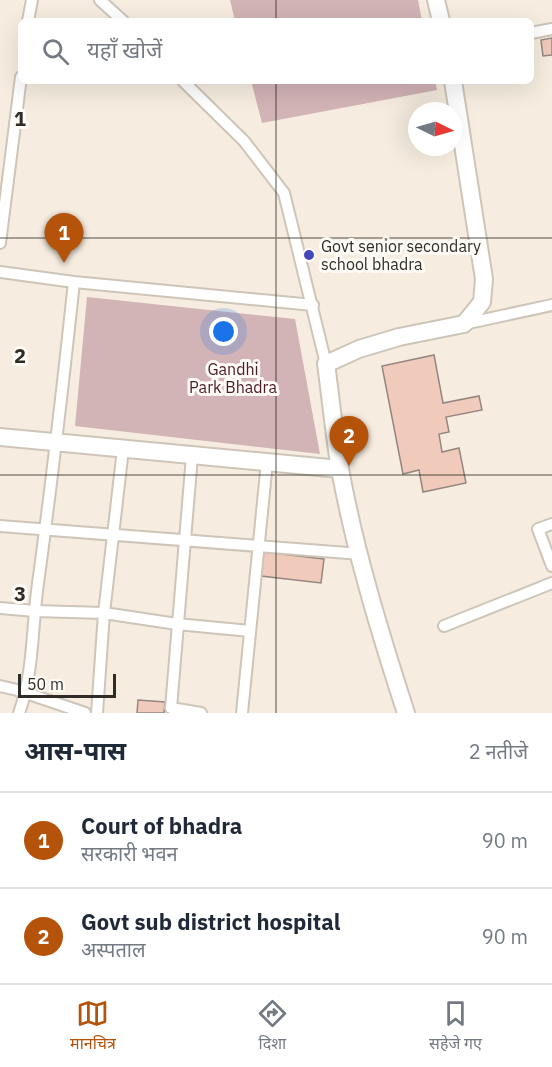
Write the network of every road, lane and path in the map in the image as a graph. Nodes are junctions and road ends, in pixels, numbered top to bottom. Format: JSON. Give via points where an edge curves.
{"nodes":[{"id":1,"x":32,"y":0,"type":"edge"},
{"id":2,"x":100,"y":0,"type":"edge"},
{"id":3,"x":436,"y":0,"type":"edge"},
{"id":4,"x":29,"y":18,"type":"edge"},
{"id":5,"x":120,"y":18,"type":"edge"},
{"id":6,"x":440,"y":18,"type":"edge"},
{"id":7,"x":552,"y":29,"type":"edge"},
{"id":8,"x":534,"y":32,"type":"edge"},
{"id":9,"x":20,"y":84,"type":"edge"},
{"id":10,"x":186,"y":84,"type":"edge"},
{"id":11,"x":453,"y":84,"type":"edge"},
{"id":12,"x":0,"y":243,"type":"edge"},
{"id":13,"x":0,"y":273,"type":"edge"},
{"id":14,"x":74,"y":282,"type":"junction"},
{"id":15,"x":313,"y":305,"type":"junction"},
{"id":16,"x":552,"y":305,"type":"edge"},
{"id":17,"x":464,"y":324,"type":"junction"},
{"id":18,"x":326,"y":364,"type":"junction"},
{"id":19,"x":0,"y":437,"type":"edge"},
{"id":20,"x":57,"y":442,"type":"junction"},
{"id":21,"x":123,"y":449,"type":"junction"},
{"id":22,"x":192,"y":456,"type":"junction"},
{"id":23,"x":267,"y":462,"type":"junction"},
{"id":24,"x":340,"y":469,"type":"junction"},
{"id":25,"x":552,"y":524,"type":"edge"},
{"id":26,"x":0,"y":526,"type":"edge"},
{"id":27,"x":46,"y":529,"type":"junction"},
{"id":28,"x":114,"y":534,"type":"junction"},
{"id":29,"x":184,"y":539,"type":"junction"},
{"id":30,"x":259,"y":546,"type":"junction"},
{"id":31,"x":361,"y":554,"type":"junction"},
{"id":32,"x":552,"y":566,"type":"edge"},
{"id":33,"x":552,"y":583,"type":"edge"},
{"id":34,"x":0,"y":608,"type":"edge"},
{"id":35,"x":34,"y":611,"type":"junction"},
{"id":36,"x":104,"y":613,"type":"junction"},
{"id":37,"x":177,"y":624,"type":"junction"},
{"id":38,"x":444,"y":626,"type":"dead end"},
{"id":39,"x":250,"y":631,"type":"junction"},
{"id":40,"x":0,"y":687,"type":"edge"},
{"id":41,"x":27,"y":693,"type":"junction"},
{"id":42,"x":19,"y":713,"type":"edge"},
{"id":43,"x":85,"y":713,"type":"edge"},
{"id":44,"x":97,"y":713,"type":"edge"},
{"id":45,"x":201,"y":713,"type":"edge"},
{"id":46,"x":242,"y":713,"type":"edge"},
{"id":47,"x":406,"y":713,"type":"edge"}],
"edges":[{"from":1,"to":4,"type":"street"},
{"from":2,"to":5,"type":"street"},
{"from":3,"to":6,"type":"main road"},
{"from":7,"to":8,"type":"street"},
{"from":9,"to":12,"type":"street"},
{"from":10,"to":15,"type":"street","via":[[244,141],[284,193]]},
{"from":11,"to":17,"type":"main road","via":[[484,279],[482,302]]},
{"from":13,"to":14,"type":"street"},
{"from":14,"to":15,"type":"street"},
{"from":14,"to":20,"type":"street"},
{"from":15,"to":18,"type":"street"},
{"from":16,"to":17,"type":"street"},
{"from":17,"to":18,"type":"main road","via":[[399,337]]},
{"from":18,"to":24,"type":"main road"},
{"from":19,"to":20,"type":"main road"},
{"from":20,"to":21,"type":"main road"},
{"from":20,"to":27,"type":"street"},
{"from":21,"to":22,"type":"main road"},
{"from":21,"to":28,"type":"street"},
{"from":22,"to":23,"type":"main road"},
{"from":22,"to":29,"type":"street"},
{"from":23,"to":24,"type":"main road"},
{"from":23,"to":30,"type":"street"},
{"from":24,"to":31,"type":"main road"},
{"from":25,"to":32,"type":"street","via":[[538,529]]},
{"from":26,"to":27,"type":"street"},
{"from":27,"to":28,"type":"street"},
{"from":27,"to":35,"type":"street"},
{"from":28,"to":29,"type":"street"},
{"from":28,"to":36,"type":"street"},
{"from":29,"to":30,"type":"street"},
{"from":29,"to":37,"type":"street"},
{"from":30,"to":31,"type":"street"},
{"from":30,"to":39,"type":"street"},
{"from":31,"to":47,"type":"main road"},
{"from":33,"to":38,"type":"street"},
{"from":34,"to":35,"type":"street"},
{"from":35,"to":36,"type":"street"},
{"from":35,"to":41,"type":"street"},
{"from":36,"to":37,"type":"street"},
{"from":36,"to":44,"type":"street"},
{"from":37,"to":39,"type":"street"},
{"from":37,"to":45,"type":"street","via":[[171,708]]},
{"from":39,"to":46,"type":"street"},
{"from":40,"to":41,"type":"street"},
{"from":41,"to":42,"type":"street"},
{"from":41,"to":43,"type":"street"}]}
